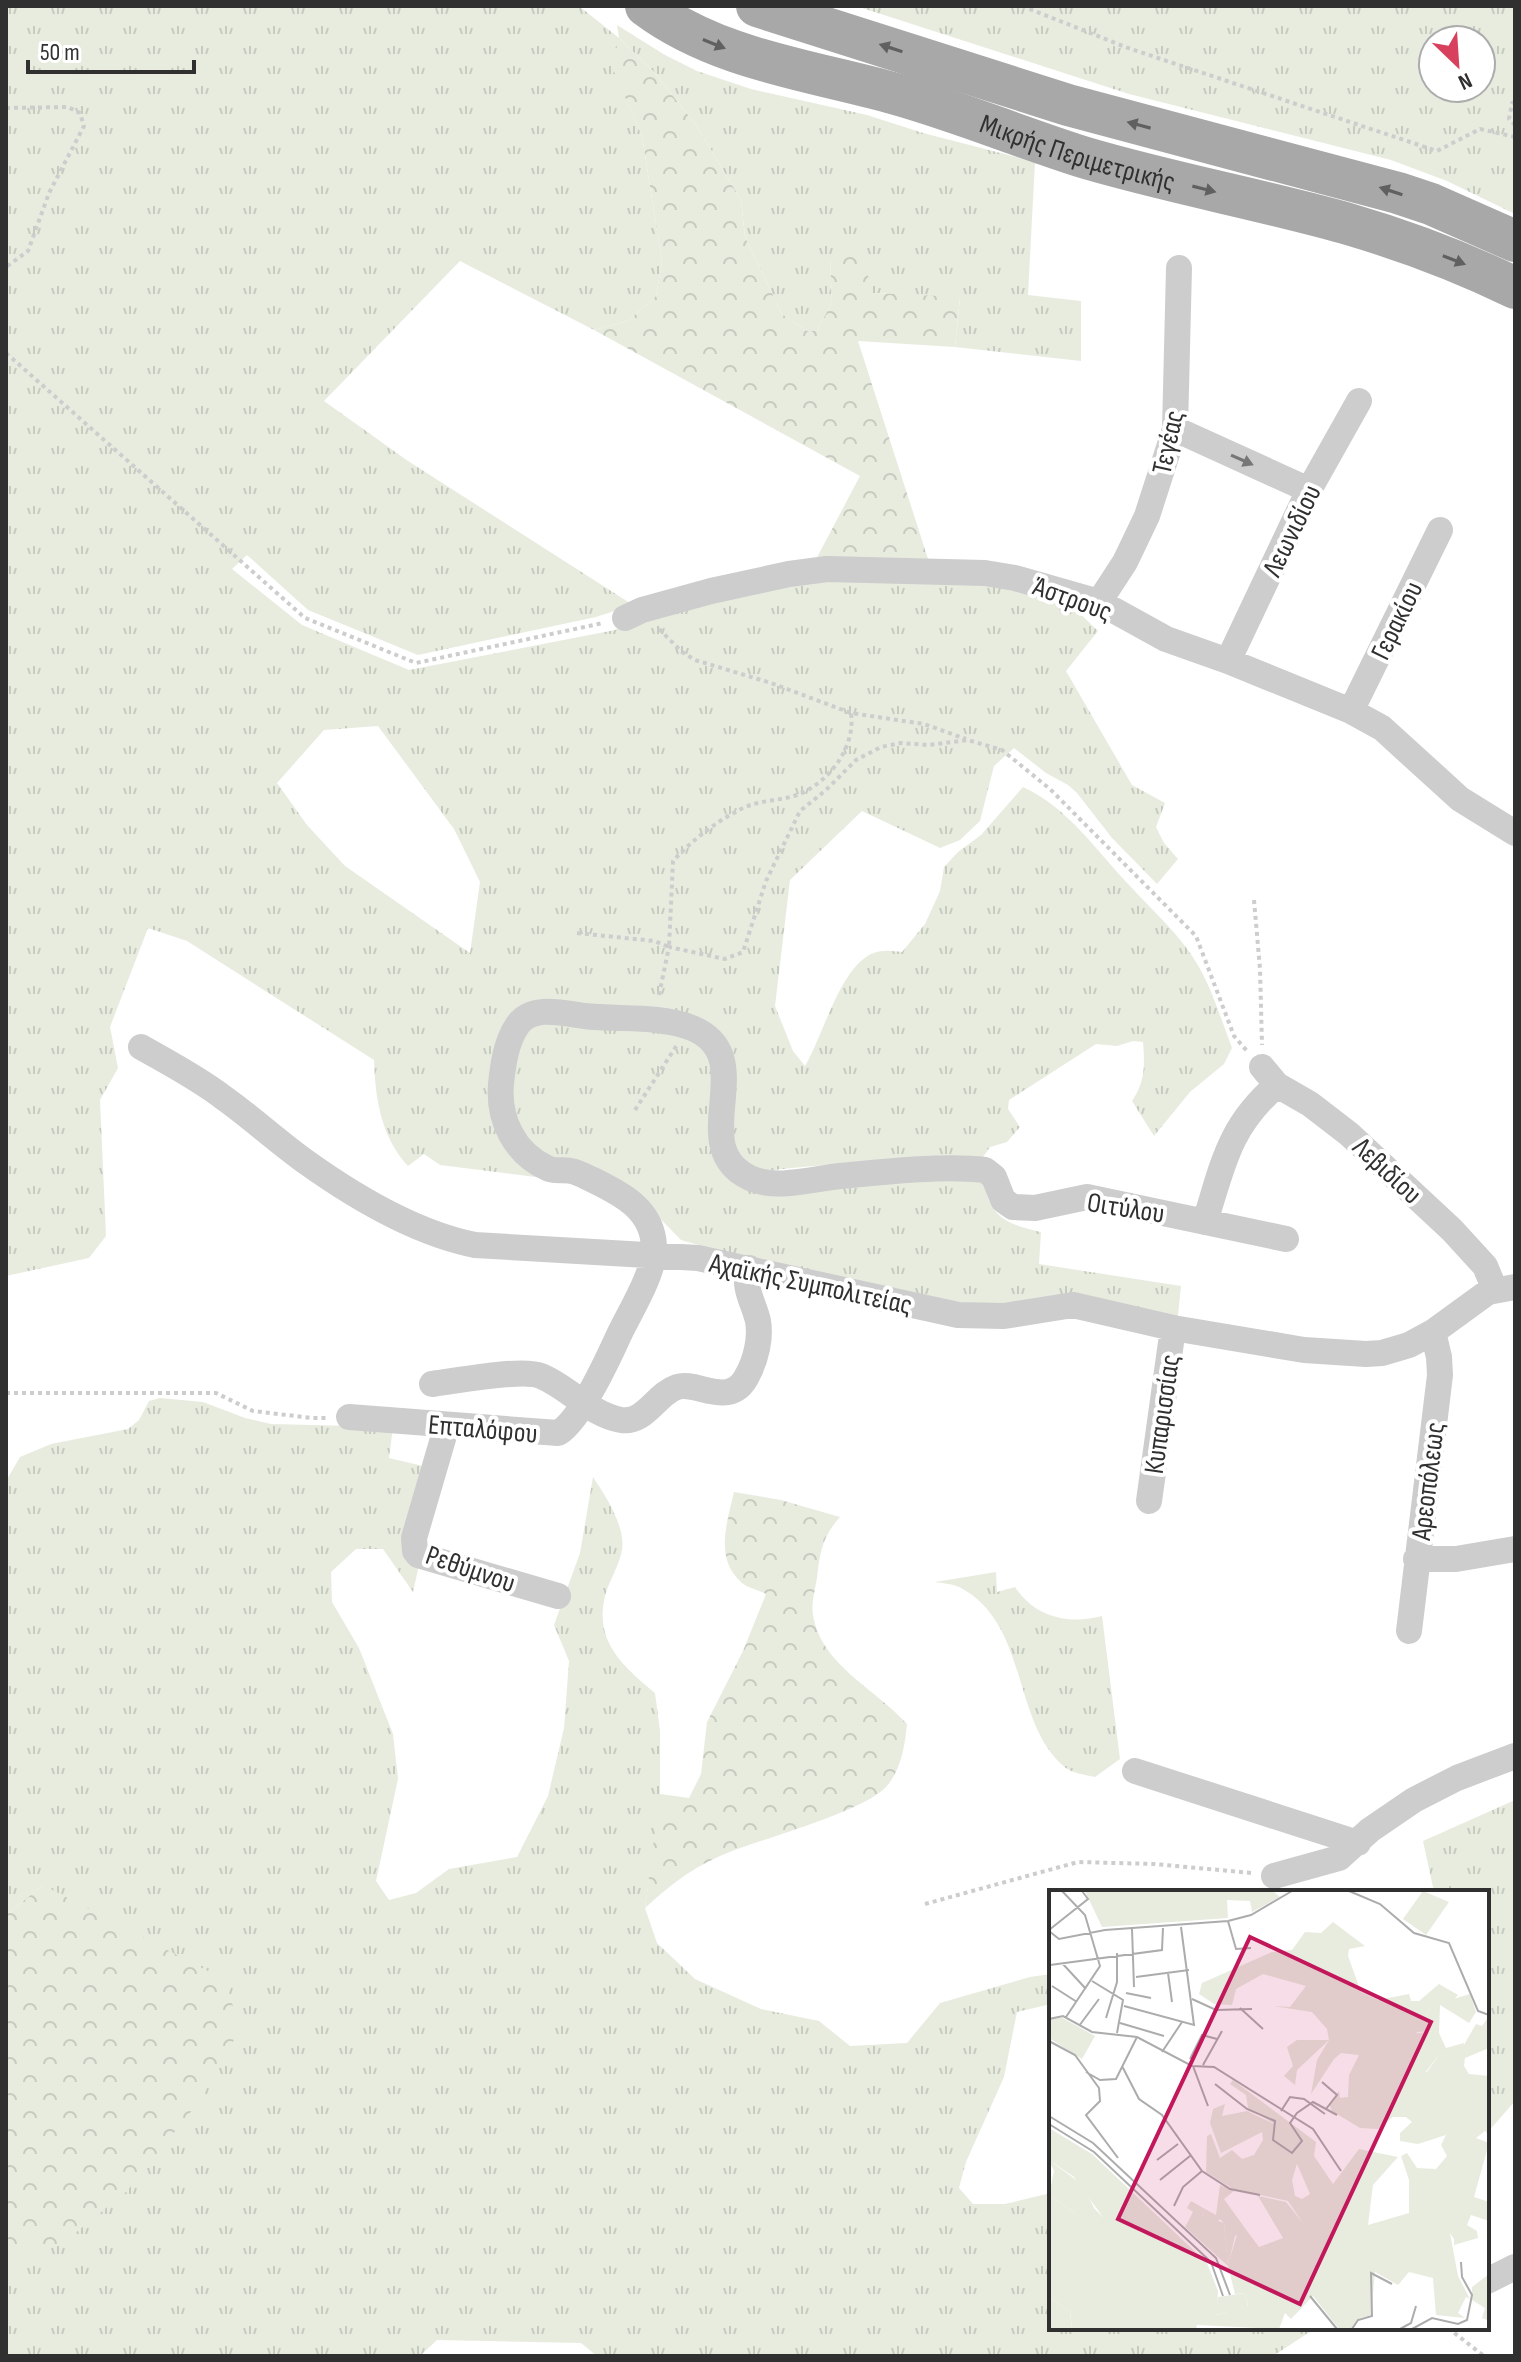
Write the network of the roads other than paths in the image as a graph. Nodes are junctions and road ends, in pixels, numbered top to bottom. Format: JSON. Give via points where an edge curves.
{"nodes":[{"id":1,"x":646,"y":6,"type":"edge"},
{"id":2,"x":757,"y":6,"type":"edge"},
{"id":3,"x":1515,"y":241,"type":"edge"},
{"id":4,"x":1179,"y":268,"type":"dead end"},
{"id":5,"x":1515,"y":288,"type":"edge"},
{"id":6,"x":1359,"y":401,"type":"dead end"},
{"id":7,"x":1175,"y":429,"type":"junction"},
{"id":8,"x":1309,"y":490,"type":"junction"},
{"id":9,"x":1440,"y":530,"type":"dead end"},
{"id":10,"x":1099,"y":602,"type":"junction"},
{"id":11,"x":634,"y":614,"type":"road end"},
{"id":12,"x":1228,"y":661,"type":"junction"},
{"id":13,"x":1351,"y":711,"type":"junction"},
{"id":14,"x":1515,"y":833,"type":"edge"},
{"id":15,"x":141,"y":1047,"type":"dead end"},
{"id":16,"x":1205,"y":1222,"type":"junction"},
{"id":17,"x":1286,"y":1239,"type":"dead end"},
{"id":18,"x":654,"y":1256,"type":"junction"},
{"id":19,"x":749,"y":1268,"type":"junction"},
{"id":20,"x":1505,"y":1289,"type":"edge"},
{"id":21,"x":1173,"y":1328,"type":"junction"},
{"id":22,"x":1433,"y":1332,"type":"junction"},
{"id":23,"x":432,"y":1384,"type":"dead end"},
{"id":24,"x":583,"y":1401,"type":"junction"},
{"id":25,"x":349,"y":1417,"type":"road end"},
{"id":26,"x":447,"y":1425,"type":"junction"},
{"id":27,"x":1149,"y":1501,"type":"dead end"},
{"id":28,"x":1515,"y":1549,"type":"edge"},
{"id":29,"x":1416,"y":1559,"type":"junction"},
{"id":30,"x":558,"y":1596,"type":"dead end"},
{"id":31,"x":1409,"y":1631,"type":"dead end"},
{"id":32,"x":1515,"y":1756,"type":"edge"},
{"id":33,"x":1135,"y":1771,"type":"dead end"},
{"id":34,"x":1358,"y":1843,"type":"junction"},
{"id":35,"x":1274,"y":1876,"type":"road end"},
{"id":36,"x":1515,"y":2267,"type":"edge"},
{"id":37,"x":1489,"y":2280,"type":"edge"}],
"edges":[{"from":1,"to":5,"type":"main road","name":"Μικρής Περιμετρικής","one_way":true,"via":[[674,26],[725,48],[910,98],[1086,158],[1346,223],[1463,263]]},
{"from":3,"to":2,"type":"main road","name":"Μικρής Περιμετρικής","one_way":true,"via":[[1372,185],[1068,105]]},
{"from":4,"to":7,"type":"street","name":"Τεγέας"},
{"from":6,"to":8,"type":"street","name":"Λεωνιδίου"},
{"from":7,"to":8,"type":"street","one_way":true},
{"from":7,"to":10,"type":"street","name":"Τεγέας","via":[[1147,516]]},
{"from":8,"to":12,"type":"street","name":"Λεωνιδίου"},
{"from":9,"to":13,"type":"street","name":"Γερακίου"},
{"from":10,"to":11,"type":"street","name":"Άστρους","via":[[1000,575],[850,568],[789,574]]},
{"from":10,"to":12,"type":"street","name":"Άστρους","via":[[1166,639]]},
{"from":12,"to":13,"type":"street","name":"Άστρους"},
{"from":13,"to":14,"type":"street","name":"Άστρους","via":[[1382,728],[1460,799]]},
{"from":15,"to":18,"type":"street","name":"Αχαϊκής Συμπολιτείας","via":[[211,1088],[307,1163],[401,1219],[475,1245]]},
{"from":16,"to":17,"type":"street","name":"Οιτύλου"},
{"from":16,"to":18,"type":"street","name":"Οιτύλου","via":[[1087,1197],[1013,1207],[985,1170],[775,1182],[750,1178],[732,1163],[722,1143],[723,1058],[712,1039],[654,1019],[528,1015],[510,1039],[502,1072],[500,1099],[510,1134],[549,1170],[572,1171],[634,1204],[650,1227]]},
{"from":16,"to":20,"type":"street","name":"Λεβιδίου","via":[[1237,1129],[1269,1076],[1349,1134]]},
{"from":18,"to":19,"type":"street","name":"Αχαϊκής Συμπολιτείας"},
{"from":18,"to":24,"type":"street","name":"Επταλόφου"},
{"from":19,"to":21,"type":"street","name":"Αχαϊκής Συμπολιτείας","via":[[958,1315],[1004,1316],[1073,1305]]},
{"from":19,"to":24,"type":"street","via":[[758,1339],[741,1384],[719,1393],[678,1387],[645,1413],[626,1420]]},
{"from":20,"to":22,"type":"street","name":"Αχαϊκής Συμπολιτείας"},
{"from":21,"to":22,"type":"street","name":"Αχαϊκής Συμπολιτείας","via":[[1347,1354],[1395,1350]]},
{"from":21,"to":27,"type":"street","name":"Κυπαρισσίας"},
{"from":22,"to":29,"type":"street","name":"Αρεοπόλεως","via":[[1440,1375]]},
{"from":23,"to":24,"type":"street","via":[[530,1373]]},
{"from":24,"to":26,"type":"street","name":"Επταλόφου","via":[[558,1433]]},
{"from":25,"to":26,"type":"street","name":"Επταλόφου"},
{"from":26,"to":30,"type":"street","name":"Ρεθύμνου","via":[[414,1538],[415,1551]]},
{"from":28,"to":29,"type":"street","via":[[1456,1559]]},
{"from":29,"to":31,"type":"street","name":"Αρεοπόλεως"},
{"from":32,"to":34,"type":"street","via":[[1433,1789]]},
{"from":33,"to":34,"type":"street"},
{"from":34,"to":35,"type":"street","via":[[1329,1862]]},
{"from":36,"to":37,"type":"street"}]}
